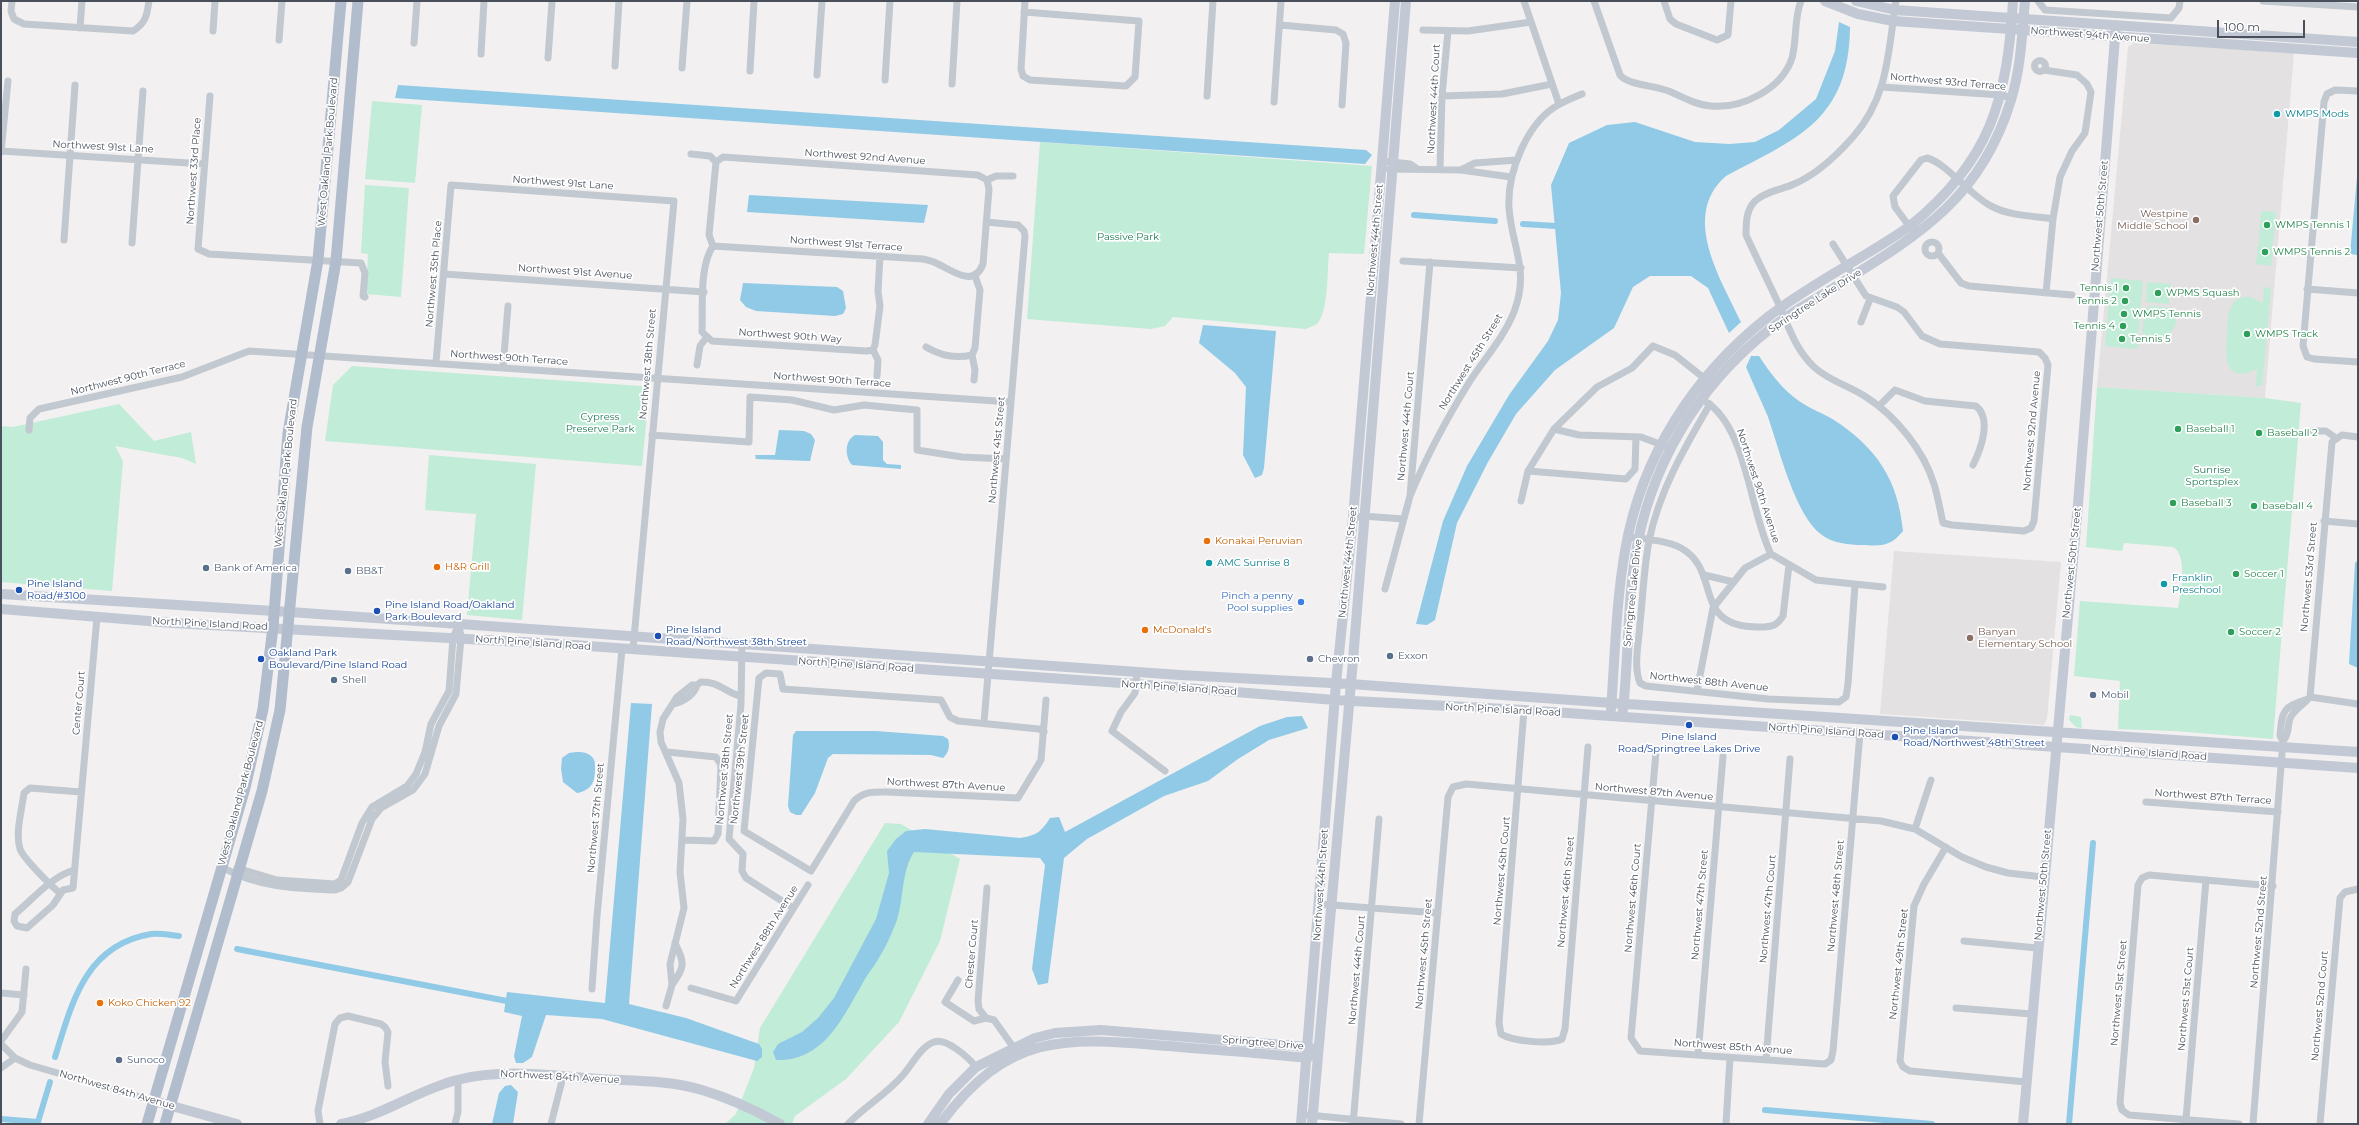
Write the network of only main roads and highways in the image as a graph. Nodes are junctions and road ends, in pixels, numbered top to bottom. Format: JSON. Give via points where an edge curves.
{"nodes":[{"id":1,"x":341,"y":1,"type":"edge"},
{"id":2,"x":358,"y":1,"type":"edge"},
{"id":3,"x":147,"y":1124,"type":"edge"},
{"id":4,"x":165,"y":1124,"type":"edge"}],
"edges":[{"from":1,"to":3,"type":"main road","name":"West Oakland Park Boulevard","via":[[318,260],[288,433],[265,696],[258,734],[222,867]]},
{"from":2,"to":4,"type":"main road","name":"West Oakland Park Boulevard","via":[[336,261],[307,427],[285,677],[276,732]]}]}
